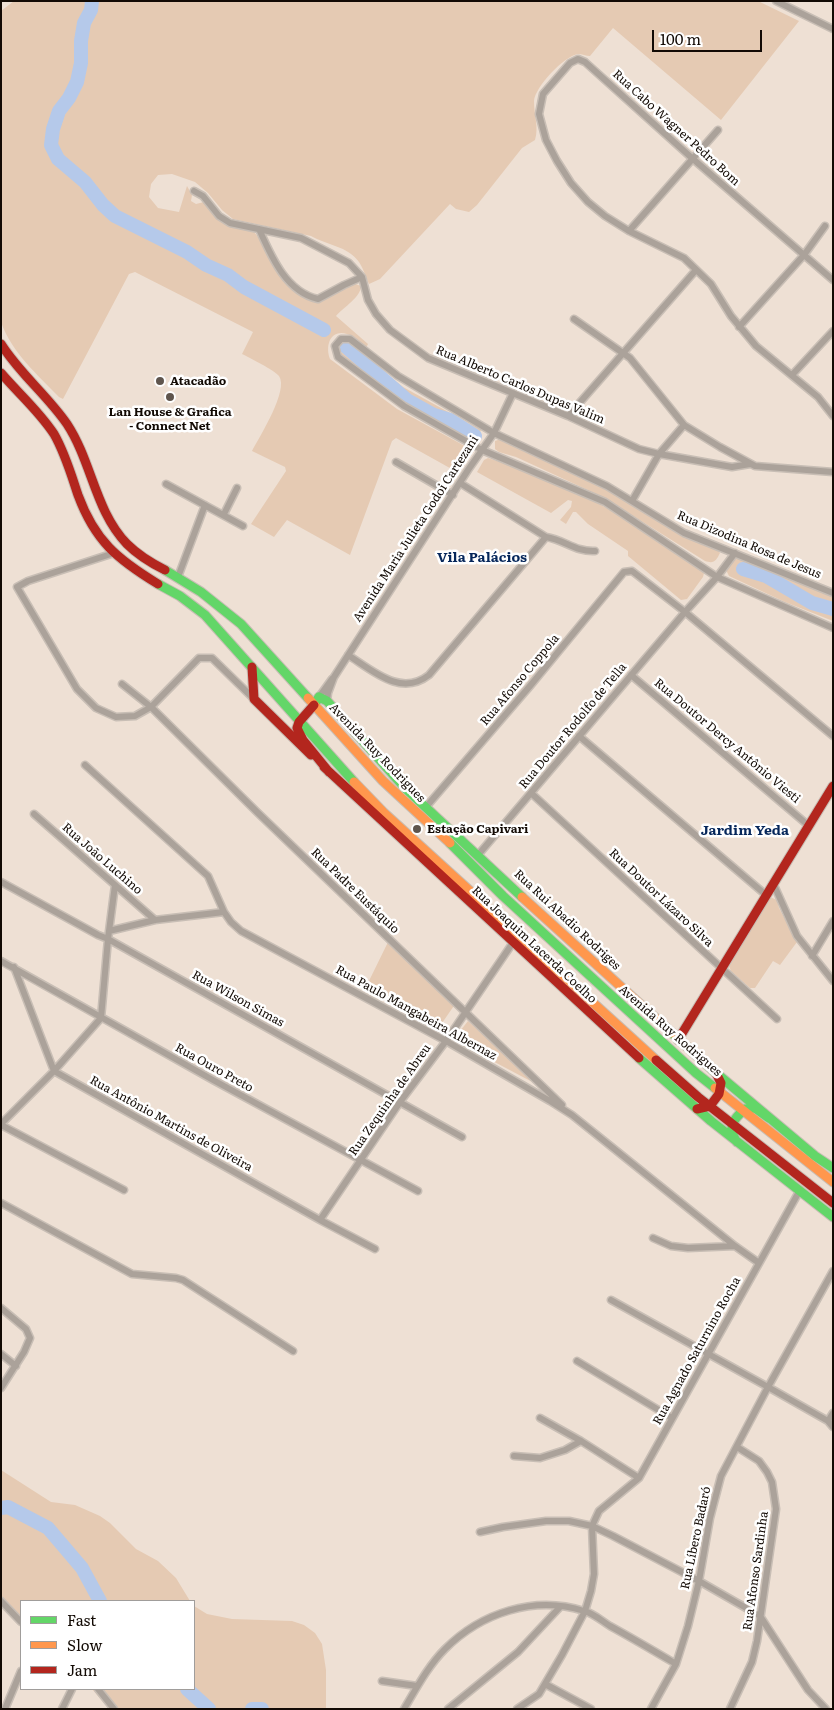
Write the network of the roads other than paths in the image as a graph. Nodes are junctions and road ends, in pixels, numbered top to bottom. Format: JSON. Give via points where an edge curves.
{"nodes":[{"id":1,"x":776,"y":1,"type":"edge"},
{"id":2,"x":833,"y":28,"type":"edge"},
{"id":3,"x":718,"y":130,"type":"dead end"},
{"id":4,"x":693,"y":159,"type":"junction"},
{"id":5,"x":194,"y":191,"type":"dead end"},
{"id":6,"x":826,"y":226,"type":"dead end"},
{"id":7,"x":258,"y":229,"type":"junction"},
{"id":8,"x":629,"y":231,"type":"junction"},
{"id":9,"x":804,"y":255,"type":"junction"},
{"id":10,"x":696,"y":270,"type":"junction"},
{"id":11,"x":362,"y":277,"type":"junction"},
{"id":12,"x":833,"y":280,"type":"edge"},
{"id":13,"x":574,"y":319,"type":"dead end"},
{"id":14,"x":740,"y":327,"type":"junction"},
{"id":15,"x":833,"y":330,"type":"edge"},
{"id":16,"x":1,"y":344,"type":"edge"},
{"id":17,"x":624,"y":353,"type":"junction"},
{"id":18,"x":1,"y":373,"type":"edge"},
{"id":19,"x":792,"y":375,"type":"junction"},
{"id":20,"x":513,"y":393,"type":"junction"},
{"id":21,"x":568,"y":416,"type":"junction"},
{"id":22,"x":833,"y":416,"type":"edge"},
{"id":23,"x":684,"y":424,"type":"junction"},
{"id":24,"x":494,"y":433,"type":"junction"},
{"id":25,"x":482,"y":450,"type":"junction"},
{"id":26,"x":659,"y":454,"type":"junction"},
{"id":27,"x":396,"y":462,"type":"dead end"},
{"id":28,"x":753,"y":465,"type":"junction"},
{"id":29,"x":833,"y":472,"type":"edge"},
{"id":30,"x":460,"y":483,"type":"junction"},
{"id":31,"x":166,"y":484,"type":"dead end"},
{"id":32,"x":237,"y":488,"type":"dead end"},
{"id":33,"x":453,"y":495,"type":"junction"},
{"id":34,"x":632,"y":501,"type":"junction"},
{"id":35,"x":205,"y":505,"type":"junction"},
{"id":36,"x":224,"y":514,"type":"junction"},
{"id":37,"x":243,"y":526,"type":"dead end"},
{"id":38,"x":546,"y":537,"type":"junction"},
{"id":39,"x":595,"y":551,"type":"dead end"},
{"id":40,"x":114,"y":553,"type":"junction"},
{"id":41,"x":735,"y":553,"type":"junction"},
{"id":42,"x":178,"y":577,"type":"junction"},
{"id":43,"x":717,"y":577,"type":"junction"},
{"id":44,"x":833,"y":593,"type":"edge"},
{"id":45,"x":685,"y":612,"type":"junction"},
{"id":46,"x":833,"y":628,"type":"edge"},
{"id":47,"x":348,"y":655,"type":"junction"},
{"id":48,"x":252,"y":668,"type":"junction"},
{"id":49,"x":631,"y":674,"type":"junction"},
{"id":50,"x":122,"y":684,"type":"dead end"},
{"id":51,"x":254,"y":699,"type":"junction"},
{"id":52,"x":320,"y":701,"type":"junction"},
{"id":53,"x":151,"y":707,"type":"junction"},
{"id":54,"x":299,"y":722,"type":"junction"},
{"id":55,"x":579,"y":736,"type":"junction"},
{"id":56,"x":833,"y":736,"type":"edge"},
{"id":57,"x":85,"y":765,"type":"dead end"},
{"id":58,"x":329,"y":772,"type":"junction"},
{"id":59,"x":833,"y":786,"type":"edge"},
{"id":60,"x":531,"y":793,"type":"junction"},
{"id":61,"x":426,"y":806,"type":"junction"},
{"id":62,"x":34,"y":814,"type":"dead end"},
{"id":63,"x":809,"y":826,"type":"junction"},
{"id":64,"x":478,"y":855,"type":"junction"},
{"id":65,"x":1,"y":882,"type":"edge"},
{"id":66,"x":773,"y":883,"type":"junction"},
{"id":67,"x":115,"y":885,"type":"junction"},
{"id":68,"x":766,"y":896,"type":"junction"},
{"id":69,"x":224,"y":912,"type":"junction"},
{"id":70,"x":155,"y":920,"type":"junction"},
{"id":71,"x":833,"y":921,"type":"edge"},
{"id":72,"x":109,"y":931,"type":"junction"},
{"id":73,"x":108,"y":939,"type":"junction"},
{"id":74,"x":512,"y":944,"type":"junction"},
{"id":75,"x":812,"y":956,"type":"junction"},
{"id":76,"x":1,"y":961,"type":"edge"},
{"id":77,"x":14,"y":967,"type":"junction"},
{"id":78,"x":721,"y":969,"type":"junction"},
{"id":79,"x":833,"y":980,"type":"edge"},
{"id":80,"x":466,"y":1012,"type":"junction"},
{"id":81,"x":101,"y":1018,"type":"junction"},
{"id":82,"x":777,"y":1019,"type":"dead end"},
{"id":83,"x":678,"y":1040,"type":"junction"},
{"id":84,"x":446,"y":1041,"type":"junction"},
{"id":85,"x":54,"y":1071,"type":"junction"},
{"id":86,"x":716,"y":1073,"type":"junction"},
{"id":87,"x":721,"y":1092,"type":"junction"},
{"id":88,"x":400,"y":1102,"type":"junction"},
{"id":89,"x":710,"y":1106,"type":"junction"},
{"id":90,"x":697,"y":1108,"type":"junction"},
{"id":91,"x":742,"y":1110,"type":"junction"},
{"id":92,"x":572,"y":1115,"type":"junction"},
{"id":93,"x":769,"y":1118,"type":"junction"},
{"id":94,"x":732,"y":1122,"type":"junction"},
{"id":95,"x":1,"y":1124,"type":"edge"},
{"id":96,"x":462,"y":1137,"type":"dead end"},
{"id":97,"x":737,"y":1142,"type":"junction"},
{"id":98,"x":360,"y":1161,"type":"junction"},
{"id":99,"x":833,"y":1168,"type":"edge"},
{"id":100,"x":833,"y":1182,"type":"edge"},
{"id":101,"x":124,"y":1190,"type":"dead end"},
{"id":102,"x":800,"y":1190,"type":"junction"},
{"id":103,"x":418,"y":1191,"type":"dead end"},
{"id":104,"x":833,"y":1202,"type":"edge"},
{"id":105,"x":1,"y":1204,"type":"edge"},
{"id":106,"x":833,"y":1217,"type":"edge"},
{"id":107,"x":320,"y":1220,"type":"junction"},
{"id":108,"x":653,"y":1238,"type":"dead end"},
{"id":109,"x":735,"y":1246,"type":"junction"},
{"id":110,"x":375,"y":1249,"type":"dead end"},
{"id":111,"x":759,"y":1263,"type":"junction"},
{"id":112,"x":833,"y":1271,"type":"edge"},
{"id":113,"x":611,"y":1300,"type":"dead end"},
{"id":114,"x":1,"y":1308,"type":"edge"},
{"id":115,"x":293,"y":1351,"type":"dead end"},
{"id":116,"x":1,"y":1354,"type":"edge"},
{"id":117,"x":708,"y":1354,"type":"junction"},
{"id":118,"x":577,"y":1361,"type":"dead end"},
{"id":119,"x":16,"y":1366,"type":"junction"},
{"id":120,"x":768,"y":1386,"type":"junction"},
{"id":121,"x":1,"y":1388,"type":"edge"},
{"id":122,"x":833,"y":1413,"type":"edge"},
{"id":123,"x":540,"y":1418,"type":"dead end"},
{"id":124,"x":672,"y":1418,"type":"junction"},
{"id":125,"x":830,"y":1424,"type":"edge"},
{"id":126,"x":580,"y":1441,"type":"junction"},
{"id":127,"x":737,"y":1447,"type":"junction"},
{"id":128,"x":514,"y":1456,"type":"dead end"},
{"id":129,"x":639,"y":1478,"type":"junction"},
{"id":130,"x":592,"y":1526,"type":"junction"},
{"id":131,"x":480,"y":1532,"type":"dead end"},
{"id":132,"x":699,"y":1581,"type":"junction"},
{"id":133,"x":1,"y":1601,"type":"edge"},
{"id":134,"x":560,"y":1607,"type":"junction"},
{"id":135,"x":585,"y":1611,"type":"junction"},
{"id":136,"x":760,"y":1616,"type":"junction"},
{"id":137,"x":20,"y":1621,"type":"edge"},
{"id":138,"x":676,"y":1664,"type":"junction"},
{"id":139,"x":20,"y":1673,"type":"edge"},
{"id":140,"x":382,"y":1681,"type":"dead end"},
{"id":141,"x":545,"y":1684,"type":"junction"},
{"id":142,"x":418,"y":1686,"type":"junction"},
{"id":143,"x":72,"y":1690,"type":"edge"},
{"id":144,"x":99,"y":1690,"type":"edge"},
{"id":145,"x":5,"y":1709,"type":"edge"},
{"id":146,"x":62,"y":1709,"type":"edge"},
{"id":147,"x":114,"y":1709,"type":"edge"},
{"id":148,"x":404,"y":1709,"type":"edge"},
{"id":149,"x":448,"y":1709,"type":"edge"},
{"id":150,"x":517,"y":1709,"type":"edge"},
{"id":151,"x":591,"y":1709,"type":"edge"},
{"id":152,"x":652,"y":1709,"type":"edge"},
{"id":153,"x":730,"y":1709,"type":"edge"},
{"id":154,"x":826,"y":1709,"type":"edge"}],
"edges":[{"from":1,"to":2,"type":"street"},
{"from":3,"to":4,"type":"street"},
{"from":4,"to":8,"type":"street"},
{"from":4,"to":8,"type":"street","name":"Rua Cabo Wagner Pedro Bom","via":[[585,62],[578,59],[570,63],[543,94],[539,114],[546,140],[557,161],[588,202]]},
{"from":4,"to":9,"type":"street","name":"Rua Cabo Wagner Pedro Bom"},
{"from":5,"to":7,"type":"street","via":[[230,223]]},
{"from":6,"to":9,"type":"street"},
{"from":7,"to":11,"type":"street","via":[[301,238],[349,263]]},
{"from":7,"to":11,"type":"street","via":[[279,270],[309,297],[318,299]]},
{"from":8,"to":10,"type":"street","via":[[684,258]]},
{"from":9,"to":12,"type":"street","name":"Rua Cabo Wagner Pedro Bom"},
{"from":9,"to":14,"type":"street"},
{"from":10,"to":14,"type":"street","via":[[711,284]]},
{"from":10,"to":17,"type":"street"},
{"from":11,"to":20,"type":"street","name":"Rua Alberto Carlos Dupas Valim","via":[[368,300],[390,330],[428,358]]},
{"from":13,"to":17,"type":"street"},
{"from":14,"to":19,"type":"street","via":[[768,357]]},
{"from":15,"to":19,"type":"street"},
{"from":16,"to":42,"type":"main road","name":"Avenida Ruy Rodrigues","via":[[11,360],[69,426],[105,515],[119,536],[145,559]]},
{"from":17,"to":21,"type":"street"},
{"from":17,"to":23,"type":"street"},
{"from":18,"to":40,"type":"main road","via":[[48,426],[67,461],[87,515],[102,541]]},
{"from":19,"to":22,"type":"street","via":[[818,397]]},
{"from":20,"to":21,"type":"street","name":"Rua Alberto Carlos Dupas Valim"},
{"from":20,"to":24,"type":"street","name":"Avenida Maria Julieta Godoi Cartezani"},
{"from":21,"to":26,"type":"street","name":"Rua Alberto Carlos Dupas Valim","via":[[639,449]]},
{"from":23,"to":26,"type":"street"},
{"from":23,"to":28,"type":"street"},
{"from":24,"to":25,"type":"street","name":"Avenida Maria Julieta Godoi Cartezani"},
{"from":24,"to":25,"type":"street","name":"Rua Dizodina Rosa de Jesus","via":[[398,376],[350,339],[341,338],[334,346],[338,358],[404,406]]},
{"from":24,"to":34,"type":"street","name":"Rua Dizodina Rosa de Jesus"},
{"from":25,"to":30,"type":"street","name":"Avenida Maria Julieta Godoi Cartezani"},
{"from":25,"to":43,"type":"street","via":[[605,502]]},
{"from":26,"to":28,"type":"street","name":"Rua Alberto Carlos Dupas Valim","via":[[732,467]]},
{"from":26,"to":34,"type":"street"},
{"from":27,"to":33,"type":"street"},
{"from":28,"to":29,"type":"street","name":"Rua Alberto Carlos Dupas Valim"},
{"from":30,"to":33,"type":"street","name":"Avenida Maria Julieta Godoi Cartezani"},
{"from":30,"to":38,"type":"street"},
{"from":31,"to":35,"type":"street"},
{"from":32,"to":36,"type":"street"},
{"from":33,"to":47,"type":"street","name":"Avenida Maria Julieta Godoi Cartezani"},
{"from":34,"to":41,"type":"street","name":"Rua Dizodina Rosa de Jesus","via":[[684,533]]},
{"from":35,"to":36,"type":"street"},
{"from":35,"to":42,"type":"street"},
{"from":36,"to":37,"type":"street"},
{"from":38,"to":39,"type":"street","via":[[558,539],[576,550]]},
{"from":38,"to":47,"type":"street","via":[[421,682],[391,682]]},
{"from":40,"to":48,"type":"main road","via":[[135,571],[194,606]]},
{"from":40,"to":53,"type":"street","via":[[17,587],[77,689],[96,708],[116,717],[135,716]]},
{"from":41,"to":43,"type":"street","name":"Rua Doutor Rodolfo de Tella"},
{"from":41,"to":44,"type":"street","name":"Rua Dizodina Rosa de Jesus"},
{"from":42,"to":52,"type":"main road","name":"Avenida Ruy Rodrigues","via":[[211,598],[241,624]]},
{"from":43,"to":45,"type":"street","name":"Rua Doutor Rodolfo de Tella"},
{"from":43,"to":46,"type":"street"},
{"from":45,"to":49,"type":"street","name":"Rua Doutor Rodolfo de Tella"},
{"from":45,"to":56,"type":"street"},
{"from":45,"to":61,"type":"street","name":"Rua Afonso Coppola","via":[[632,571],[624,572]]},
{"from":47,"to":52,"type":"street","name":"Avenida Maria Julieta Godoi Cartezani","via":[[328,693]]},
{"from":48,"to":51,"type":"main road"},
{"from":48,"to":54,"type":"main road"},
{"from":49,"to":55,"type":"street","name":"Rua Doutor Rodolfo de Tella"},
{"from":49,"to":63,"type":"street","name":"Rua Doutor Dercy Antônio Viesti"},
{"from":50,"to":53,"type":"street","name":"Rua Padre Eustáquio"},
{"from":51,"to":53,"type":"street","via":[[212,658],[206,657],[199,658]]},
{"from":51,"to":58,"type":"main road","name":"Rua Joaquim Lacerda Coelho"},
{"from":52,"to":54,"type":"main road"},
{"from":52,"to":61,"type":"main road","name":"Rua Rui Abadio Rodriges"},
{"from":52,"to":87,"type":"main road","name":"Avenida Ruy Rodrigues","via":[[383,781],[655,1037]]},
{"from":53,"to":80,"type":"street","name":"Rua Padre Eustáquio"},
{"from":54,"to":58,"type":"main road","via":[[303,740]]},
{"from":54,"to":89,"type":"main road","via":[[383,812]]},
{"from":55,"to":60,"type":"street","name":"Rua Doutor Rodolfo de Tella"},
{"from":55,"to":68,"type":"street"},
{"from":57,"to":69,"type":"street","name":"Rua Paulo Mangabeira Albernaz","via":[[208,876]]},
{"from":58,"to":74,"type":"main road","name":"Rua Joaquim Lacerda Coelho"},
{"from":59,"to":63,"type":"main road"},
{"from":60,"to":64,"type":"street","name":"Rua Doutor Rodolfo de Tella"},
{"from":60,"to":78,"type":"street","name":"Rua Doutor Lázaro Silva"},
{"from":61,"to":64,"type":"main road","name":"Rua Rui Abadio Rodriges"},
{"from":62,"to":67,"type":"street","name":"Rua João Luchino"},
{"from":63,"to":66,"type":"main road"},
{"from":64,"to":83,"type":"main road","name":"Rua Rui Abadio Rodriges"},
{"from":65,"to":73,"type":"street","name":"Rua Wilson Simas"},
{"from":66,"to":68,"type":"main road"},
{"from":66,"to":75,"type":"street","via":[[797,936]]},
{"from":67,"to":70,"type":"street","name":"Rua João Luchino"},
{"from":67,"to":72,"type":"street"},
{"from":68,"to":78,"type":"main road"},
{"from":69,"to":70,"type":"street"},
{"from":69,"to":84,"type":"street","name":"Rua Paulo Mangabeira Albernaz","via":[[241,931]]},
{"from":70,"to":72,"type":"street"},
{"from":71,"to":75,"type":"street"},
{"from":72,"to":73,"type":"street"},
{"from":73,"to":81,"type":"street"},
{"from":73,"to":88,"type":"street","name":"Rua Wilson Simas"},
{"from":74,"to":80,"type":"street","name":"Rua Zequinha de Abreu"},
{"from":74,"to":90,"type":"main road","name":"Rua Joaquim Lacerda Coelho"},
{"from":75,"to":79,"type":"street"},
{"from":76,"to":77,"type":"street","name":"Rua Ouro Preto"},
{"from":77,"to":81,"type":"street","name":"Rua Ouro Preto"},
{"from":77,"to":85,"type":"street"},
{"from":78,"to":82,"type":"street","name":"Rua Doutor Lázaro Silva"},
{"from":78,"to":83,"type":"main road"},
{"from":80,"to":84,"type":"street","name":"Rua Zequinha de Abreu"},
{"from":80,"to":92,"type":"street","name":"Rua Padre Eustáquio"},
{"from":81,"to":85,"type":"street"},
{"from":81,"to":98,"type":"street","name":"Rua Ouro Preto"},
{"from":83,"to":86,"type":"main road","name":"Rua Rui Abadio Rodriges"},
{"from":84,"to":88,"type":"street","name":"Rua Zequinha de Abreu"},
{"from":84,"to":92,"type":"street","name":"Rua Paulo Mangabeira Albernaz"},
{"from":85,"to":95,"type":"street"},
{"from":85,"to":107,"type":"street","name":"Rua Antônio Martins de Oliveira"},
{"from":86,"to":87,"type":"main road","via":[[722,1085]]},
{"from":86,"to":93,"type":"main road","name":"Rua Rui Abadio Rodriges"},
{"from":87,"to":89,"type":"main road"},
{"from":87,"to":91,"type":"main road","name":"Avenida Ruy Rodrigues"},
{"from":88,"to":96,"type":"street","name":"Rua Wilson Simas"},
{"from":88,"to":98,"type":"street","name":"Rua Zequinha de Abreu"},
{"from":89,"to":90,"type":"main road"},
{"from":89,"to":94,"type":"main road"},
{"from":90,"to":97,"type":"main road","name":"Rua Joaquim Lacerda Coelho"},
{"from":91,"to":93,"type":"main road","via":[[753,1108]]},
{"from":91,"to":94,"type":"main road"},
{"from":91,"to":100,"type":"main road","name":"Avenida Ruy Rodrigues"},
{"from":92,"to":109,"type":"street","name":"Rua Paulo Mangabeira Albernaz"},
{"from":93,"to":99,"type":"main road","name":"Rua Rui Abadio Rodriges"},
{"from":94,"to":97,"type":"main road","via":[[731,1133]]},
{"from":94,"to":104,"type":"main road"},
{"from":95,"to":101,"type":"street"},
{"from":97,"to":102,"type":"main road","name":"Rua Joaquim Lacerda Coelho"},
{"from":98,"to":103,"type":"street","name":"Rua Ouro Preto"},
{"from":98,"to":107,"type":"street","name":"Rua Zequinha de Abreu"},
{"from":102,"to":106,"type":"main road","name":"Rua Joaquim Lacerda Coelho"},
{"from":102,"to":111,"type":"street","name":"Rua Agnado Saturnino Rocha"},
{"from":105,"to":115,"type":"street","via":[[132,1274],[182,1280]]},
{"from":107,"to":110,"type":"street","name":"Rua Antônio Martins de Oliveira"},
{"from":108,"to":109,"type":"street","via":[[671,1246],[688,1248]]},
{"from":109,"to":111,"type":"street","name":"Rua Paulo Mangabeira Albernaz"},
{"from":111,"to":117,"type":"street","name":"Rua Agnado Saturnino Rocha"},
{"from":112,"to":120,"type":"street","name":"Rua Líbero Badaró"},
{"from":113,"to":117,"type":"street"},
{"from":114,"to":119,"type":"street","via":[[26,1329],[30,1338]]},
{"from":116,"to":119,"type":"street"},
{"from":117,"to":120,"type":"street"},
{"from":117,"to":124,"type":"street","name":"Rua Agnado Saturnino Rocha"},
{"from":118,"to":124,"type":"street"},
{"from":119,"to":121,"type":"street"},
{"from":120,"to":125,"type":"street"},
{"from":120,"to":127,"type":"street","name":"Rua Líbero Badaró"},
{"from":122,"to":125,"type":"street"},
{"from":123,"to":126,"type":"street"},
{"from":124,"to":129,"type":"street","name":"Rua Agnado Saturnino Rocha"},
{"from":126,"to":128,"type":"street","via":[[540,1458]]},
{"from":126,"to":129,"type":"street"},
{"from":127,"to":132,"type":"street","name":"Rua Líbero Badaró","via":[[721,1476]]},
{"from":127,"to":136,"type":"street","name":"Rua Afonso Sardinha","via":[[759,1462],[775,1494],[776,1509]]},
{"from":129,"to":130,"type":"street","name":"Rua Agnado Saturnino Rocha","via":[[599,1511]]},
{"from":130,"to":131,"type":"street","via":[[546,1521]]},
{"from":130,"to":132,"type":"street"},
{"from":130,"to":135,"type":"street","via":[[594,1574]]},
{"from":132,"to":136,"type":"street"},
{"from":132,"to":138,"type":"street","name":"Rua Líbero Badaró"},
{"from":133,"to":137,"type":"street"},
{"from":134,"to":135,"type":"street"},
{"from":134,"to":142,"type":"street","via":[[539,1604],[485,1619],[444,1651]]},
{"from":134,"to":149,"type":"street","via":[[518,1652]]},
{"from":135,"to":138,"type":"street"},
{"from":135,"to":141,"type":"street"},
{"from":136,"to":153,"type":"street","name":"Rua Afonso Sardinha","via":[[752,1662]]},
{"from":136,"to":154,"type":"street","via":[[808,1690]]},
{"from":138,"to":152,"type":"street","name":"Rua Líbero Badaró"},
{"from":139,"to":145,"type":"street"},
{"from":140,"to":142,"type":"street"},
{"from":141,"to":150,"type":"street","via":[[539,1694]]},
{"from":141,"to":151,"type":"street"},
{"from":142,"to":148,"type":"street"},
{"from":143,"to":146,"type":"street"},
{"from":144,"to":147,"type":"street"}]}
